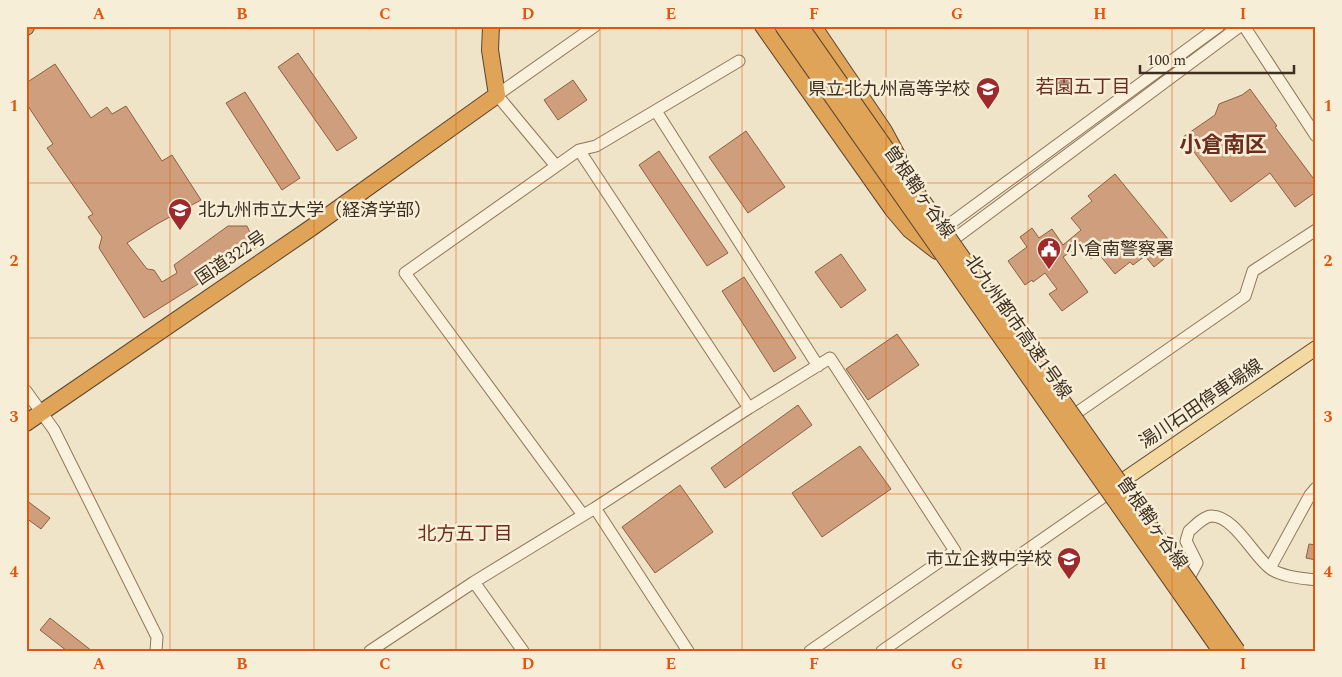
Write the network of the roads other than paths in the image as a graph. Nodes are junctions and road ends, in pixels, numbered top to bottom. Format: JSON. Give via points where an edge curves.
{"nodes":[{"id":1,"x":492,"y":26,"type":"edge"},
{"id":2,"x":595,"y":26,"type":"edge"},
{"id":3,"x":763,"y":26,"type":"edge"},
{"id":4,"x":777,"y":26,"type":"edge"},
{"id":5,"x":783,"y":26,"type":"edge"},
{"id":6,"x":800,"y":26,"type":"edge"},
{"id":7,"x":806,"y":26,"type":"edge"},
{"id":8,"x":813,"y":26,"type":"edge"},
{"id":9,"x":1219,"y":26,"type":"edge"},
{"id":10,"x":1240,"y":26,"type":"edge"},
{"id":11,"x":1244,"y":26,"type":"edge"},
{"id":12,"x":739,"y":61,"type":"dead end"},
{"id":13,"x":497,"y":95,"type":"junction"},
{"id":14,"x":656,"y":111,"type":"junction"},
{"id":15,"x":1316,"y":136,"type":"edge"},
{"id":16,"x":579,"y":150,"type":"junction"},
{"id":17,"x":556,"y":166,"type":"junction"},
{"id":18,"x":906,"y":170,"type":"junction"},
{"id":19,"x":946,"y":226,"type":"junction"},
{"id":20,"x":1316,"y":230,"type":"edge"},
{"id":21,"x":955,"y":238,"type":"junction"},
{"id":22,"x":933,"y":245,"type":"junction"},
{"id":23,"x":1316,"y":348,"type":"edge"},
{"id":24,"x":818,"y":366,"type":"junction"},
{"id":25,"x":26,"y":391,"type":"edge"},
{"id":26,"x":750,"y":408,"type":"junction"},
{"id":27,"x":41,"y":412,"type":"junction"},
{"id":28,"x":1074,"y":414,"type":"junction"},
{"id":29,"x":26,"y":423,"type":"edge"},
{"id":30,"x":1122,"y":481,"type":"junction"},
{"id":31,"x":1316,"y":488,"type":"edge"},
{"id":32,"x":1109,"y":493,"type":"junction"},
{"id":33,"x":595,"y":508,"type":"junction"},
{"id":34,"x":584,"y":515,"type":"junction"},
{"id":35,"x":1270,"y":568,"type":"junction"},
{"id":36,"x":1190,"y":576,"type":"junction"},
{"id":37,"x":1316,"y":580,"type":"edge"},
{"id":38,"x":474,"y":582,"type":"junction"},
{"id":39,"x":156,"y":651,"type":"edge"},
{"id":40,"x":370,"y":651,"type":"edge"},
{"id":41,"x":523,"y":651,"type":"edge"},
{"id":42,"x":688,"y":651,"type":"edge"},
{"id":43,"x":810,"y":651,"type":"edge"},
{"id":44,"x":882,"y":651,"type":"edge"},
{"id":45,"x":1220,"y":651,"type":"edge"},
{"id":46,"x":1237,"y":651,"type":"edge"},
{"id":47,"x":1241,"y":651,"type":"edge"}],
"edges":[{"from":1,"to":13,"type":"highway","via":[[490,50]]},
{"from":2,"to":13,"type":"street"},
{"from":3,"to":22,"type":"highway","via":[[893,210],[910,230]]},
{"from":4,"to":22,"type":"main road","name":"曽根鞘ヶ谷線"},
{"from":5,"to":45,"type":"highway","name":"北九州都市高速1号線","bridge":true},
{"from":6,"to":46,"type":"highway","name":"北九州都市高速1号線","bridge":true},
{"from":7,"to":18,"type":"main road","name":"曽根鞘ヶ谷線"},
{"from":8,"to":18,"type":"highway","via":[[861,95]]},
{"from":9,"to":19,"type":"street"},
{"from":10,"to":21,"type":"street"},
{"from":11,"to":15,"type":"street"},
{"from":12,"to":14,"type":"street"},
{"from":13,"to":17,"type":"street"},
{"from":13,"to":27,"type":"highway","name":"国道322号","via":[[311,228]]},
{"from":14,"to":16,"type":"street","via":[[596,146]]},
{"from":14,"to":24,"type":"street"},
{"from":16,"to":17,"type":"street"},
{"from":16,"to":26,"type":"street"},
{"from":17,"to":34,"type":"street","via":[[405,273]]},
{"from":18,"to":19,"type":"main road","name":"曽根鞘ヶ谷線"},
{"from":19,"to":21,"type":"main road","name":"曽根鞘ヶ谷線"},
{"from":19,"to":22,"type":"street"},
{"from":20,"to":28,"type":"street","via":[[1253,271],[1246,296]]},
{"from":21,"to":22,"type":"street"},
{"from":21,"to":28,"type":"main road","name":"曽根鞘ヶ谷線"},
{"from":22,"to":32,"type":"main road","name":"曽根鞘ヶ谷線"},
{"from":23,"to":30,"type":"main road","name":"湯川石田停車場線"},
{"from":24,"to":26,"type":"street"},
{"from":24,"to":43,"type":"street","via":[[830,358],[955,551]]},
{"from":25,"to":27,"type":"street"},
{"from":26,"to":33,"type":"street"},
{"from":27,"to":29,"type":"highway","name":"国道322号"},
{"from":27,"to":39,"type":"street","via":[[54,430],[157,637]]},
{"from":28,"to":30,"type":"main road","name":"曽根鞘ヶ谷線"},
{"from":30,"to":32,"type":"main road","name":"湯川石田停車場線"},
{"from":30,"to":36,"type":"main road","name":"曽根鞘ヶ谷線"},
{"from":31,"to":35,"type":"street"},
{"from":32,"to":44,"type":"street"},
{"from":32,"to":45,"type":"main road","name":"曽根鞘ヶ谷線"},
{"from":33,"to":34,"type":"street"},
{"from":33,"to":42,"type":"street"},
{"from":34,"to":38,"type":"street"},
{"from":35,"to":36,"type":"street","via":[[1232,526],[1221,517],[1210,516],[1188,530],[1186,541],[1197,563]]},
{"from":35,"to":37,"type":"street","via":[[1281,574]]},
{"from":36,"to":47,"type":"main road","name":"曽根鞘ヶ谷線"},
{"from":38,"to":40,"type":"street"},
{"from":38,"to":41,"type":"street"}]}
